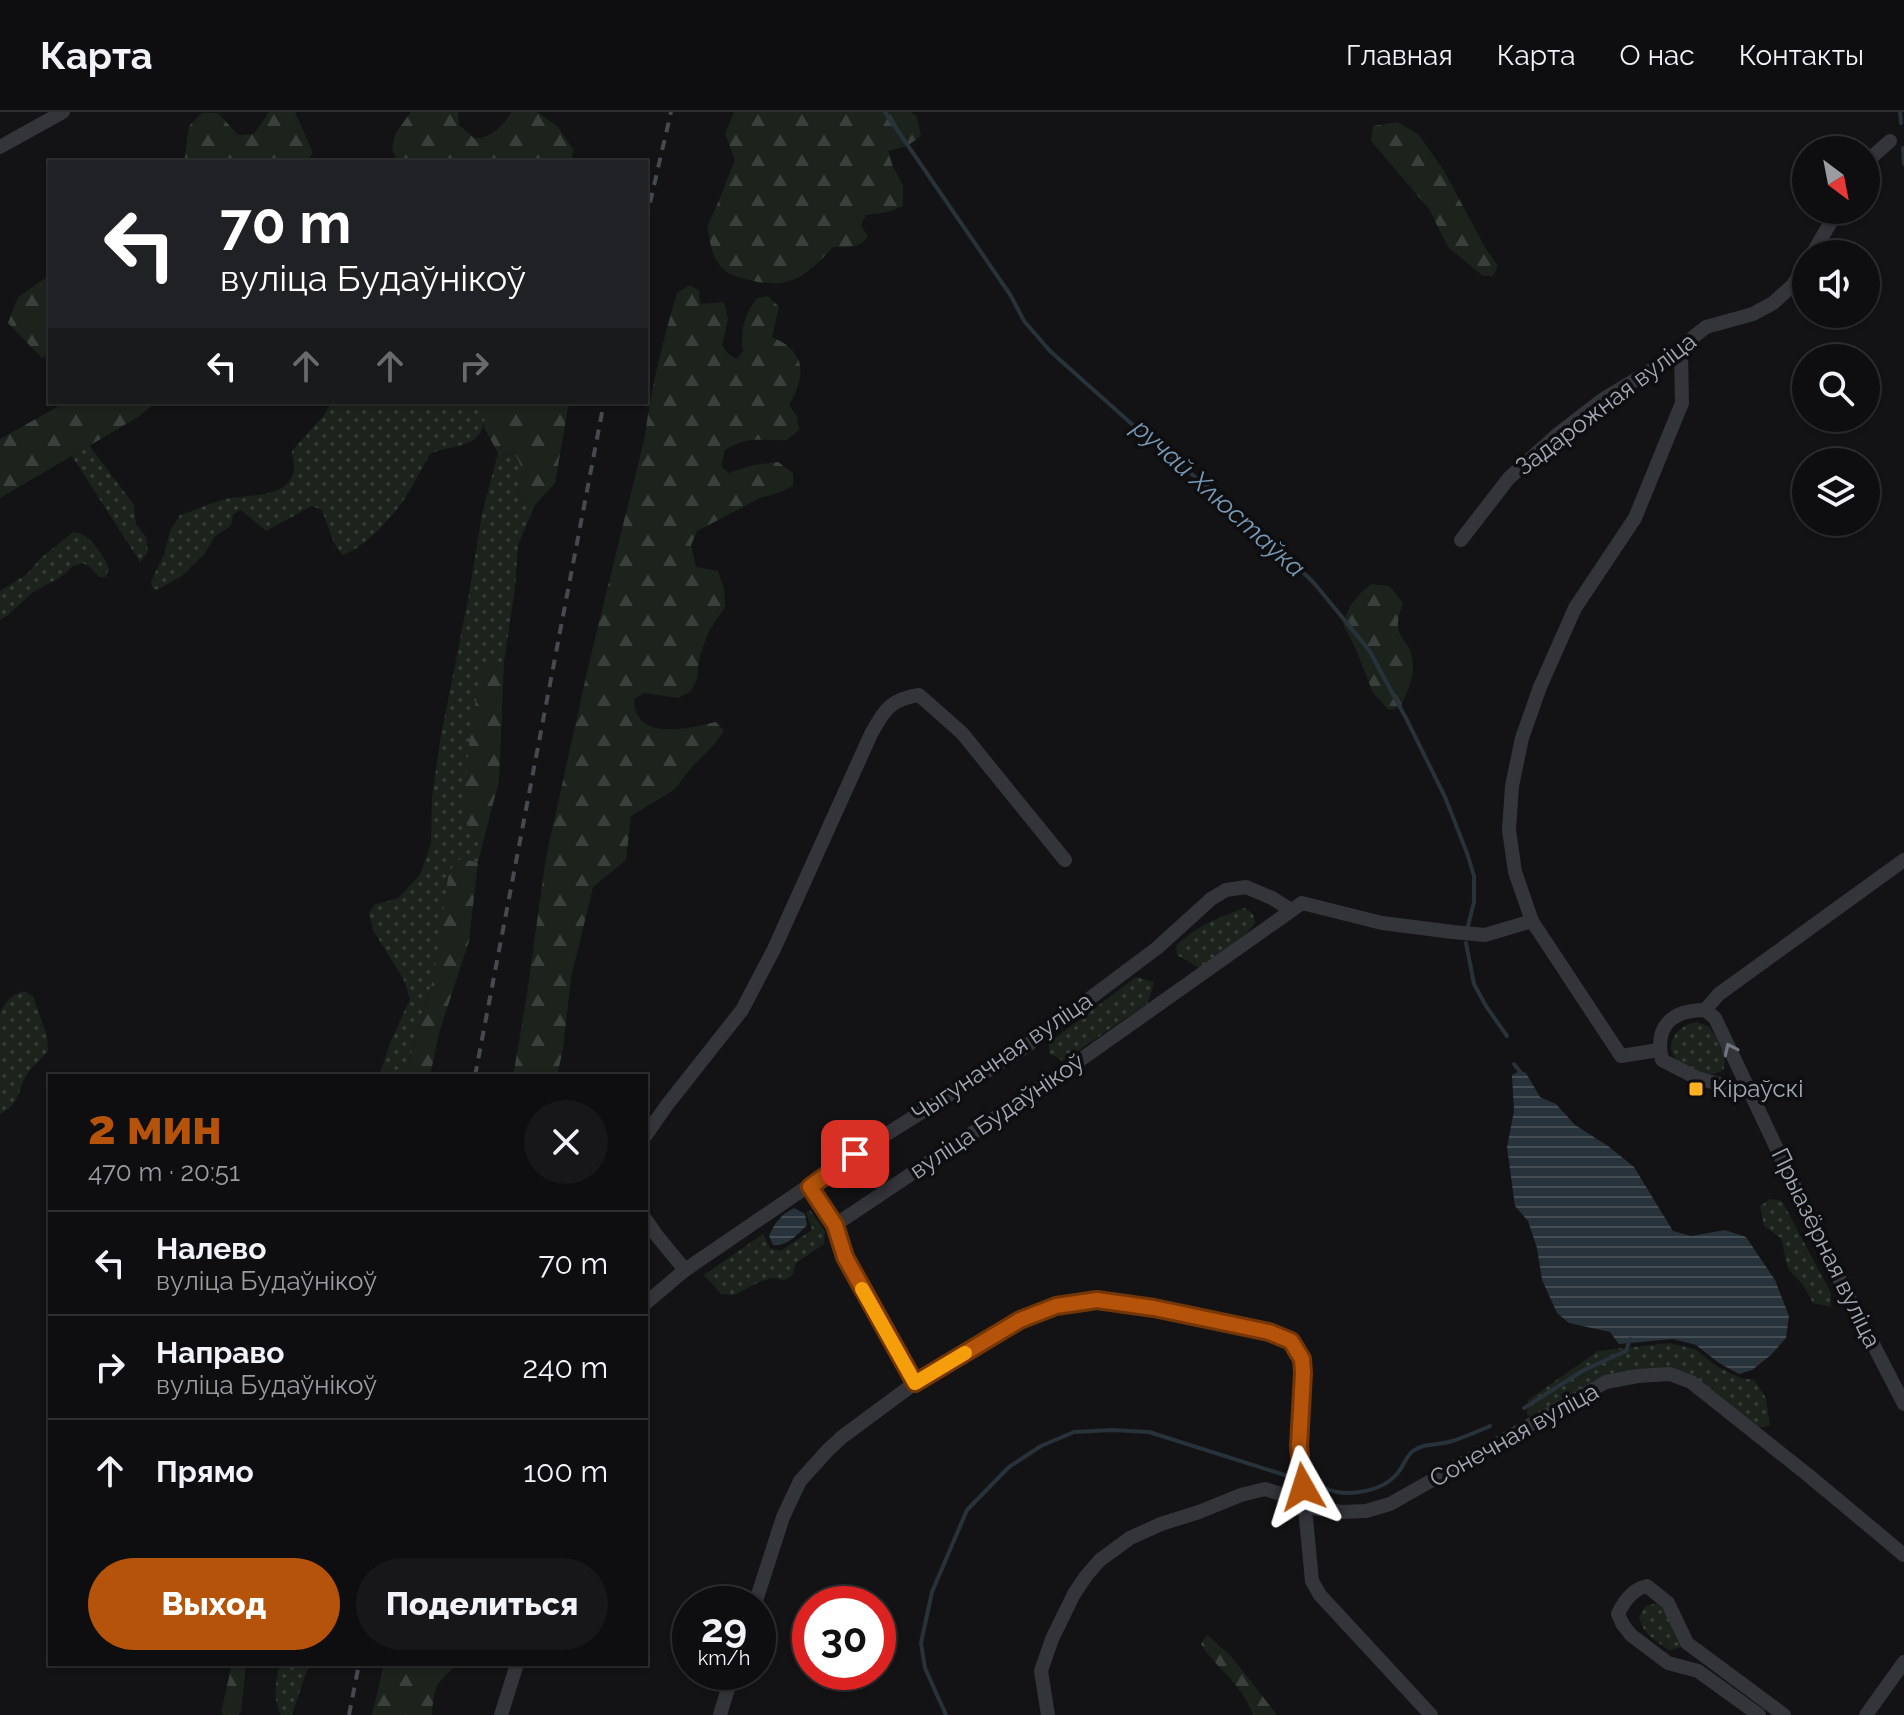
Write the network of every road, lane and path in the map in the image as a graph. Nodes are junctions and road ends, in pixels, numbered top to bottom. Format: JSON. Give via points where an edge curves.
{"nodes":[{"id":1,"x":63,"y":112,"type":"edge"},
{"id":2,"x":1890,"y":141,"type":"dead end"},
{"id":3,"x":0,"y":147,"type":"edge"},
{"id":4,"x":1880,"y":150,"type":"edge"},
{"id":5,"x":1792,"y":286,"type":"edge"},
{"id":6,"x":1681,"y":352,"type":"junction"},
{"id":7,"x":1461,"y":540,"type":"dead end"},
{"id":8,"x":1065,"y":860,"type":"dead end"},
{"id":9,"x":1904,"y":860,"type":"edge"},
{"id":10,"x":1297,"y":906,"type":"junction"},
{"id":11,"x":1532,"y":921,"type":"junction"},
{"id":12,"x":1705,"y":1010,"type":"junction"},
{"id":13,"x":1659,"y":1050,"type":"junction"},
{"id":14,"x":1749,"y":1092,"type":"junction"},
{"id":15,"x":648,"y":1132,"type":"edge"},
{"id":16,"x":810,"y":1187,"type":"junction"},
{"id":17,"x":648,"y":1223,"type":"edge"},
{"id":18,"x":835,"y":1225,"type":"junction"},
{"id":19,"x":685,"y":1270,"type":"junction"},
{"id":20,"x":648,"y":1301,"type":"edge"},
{"id":21,"x":915,"y":1383,"type":"junction"},
{"id":22,"x":1904,"y":1404,"type":"edge"},
{"id":23,"x":1305,"y":1507,"type":"junction"},
{"id":24,"x":1904,"y":1555,"type":"edge"},
{"id":25,"x":761,"y":1586,"type":"edge"},
{"id":26,"x":1904,"y":1662,"type":"edge"},
{"id":27,"x":516,"y":1666,"type":"edge"},
{"id":28,"x":728,"y":1690,"type":"edge"},
{"id":29,"x":501,"y":1715,"type":"edge"},
{"id":30,"x":720,"y":1715,"type":"edge"},
{"id":31,"x":1048,"y":1715,"type":"edge"},
{"id":32,"x":1431,"y":1715,"type":"edge"},
{"id":33,"x":1759,"y":1715,"type":"edge"},
{"id":34,"x":1784,"y":1715,"type":"edge"},
{"id":35,"x":1866,"y":1715,"type":"edge"}],
"edges":[{"from":1,"to":3,"type":"street"},
{"from":2,"to":4,"type":"street"},
{"from":5,"to":6,"type":"street","name":"Задарожная вуліца","via":[[1753,314],[1706,327]]},
{"from":6,"to":7,"type":"street","name":"Задарожная вуліца","via":[[1558,434],[1509,478]]},
{"from":6,"to":11,"type":"street","via":[[1682,403],[1635,518],[1575,608],[1522,738],[1509,830],[1515,872]]},
{"from":8,"to":15,"type":"street","via":[[962,733],[919,695],[903,697],[885,710],[871,734],[742,1010]]},
{"from":9,"to":12,"type":"street","via":[[1719,994]]},
{"from":10,"to":11,"type":"street","name":"Чыгуначная вуліца","via":[[1485,935]]},
{"from":10,"to":16,"type":"street","name":"Чыгуначная вуліца","via":[[1246,887],[1226,890],[1025,1047]]},
{"from":10,"to":18,"type":"street","name":"вуліца Будаўнікоў"},
{"from":11,"to":13,"type":"street","via":[[1621,1056]]},
{"from":12,"to":13,"type":"street","via":[[1688,1010],[1672,1018],[1663,1027]]},
{"from":14,"to":12,"type":"street","name":"Прыазёрная вуліца","one_way":true,"via":[[1715,1018]]},
{"from":13,"to":14,"type":"street","via":[[1662,1060],[1697,1078]]},
{"from":14,"to":22,"type":"street","name":"Прыазёрная вуліца"},
{"from":16,"to":18,"type":"street"},
{"from":16,"to":19,"type":"street","name":"Чыгуначная вуліца"},
{"from":17,"to":19,"type":"street"},
{"from":18,"to":21,"type":"street","via":[[845,1257]]},
{"from":19,"to":20,"type":"street"},
{"from":21,"to":23,"type":"street","via":[[1020,1320],[1056,1306],[1097,1300],[1269,1332],[1291,1341],[1302,1359],[1299,1446]]},
{"from":21,"to":25,"type":"street","via":[[842,1437],[800,1481]]},
{"from":23,"to":24,"type":"street","name":"Сонечная вуліца","via":[[1342,1512],[1390,1504],[1606,1382],[1670,1374],[1691,1382],[1725,1408]]},
{"from":23,"to":31,"type":"street","name":"Сонечная вуліца","via":[[1265,1489],[1241,1495],[1130,1538],[1100,1560],[1074,1594],[1041,1671]]},
{"from":23,"to":32,"type":"street","via":[[1312,1581],[1320,1595]]},
{"from":26,"to":35,"type":"street"},
{"from":27,"to":29,"type":"street"},
{"from":28,"to":30,"type":"street"},
{"from":33,"to":34,"type":"street","via":[[1698,1671],[1668,1663],[1631,1635],[1618,1614],[1637,1588],[1647,1586],[1668,1603],[1687,1643]]}]}
